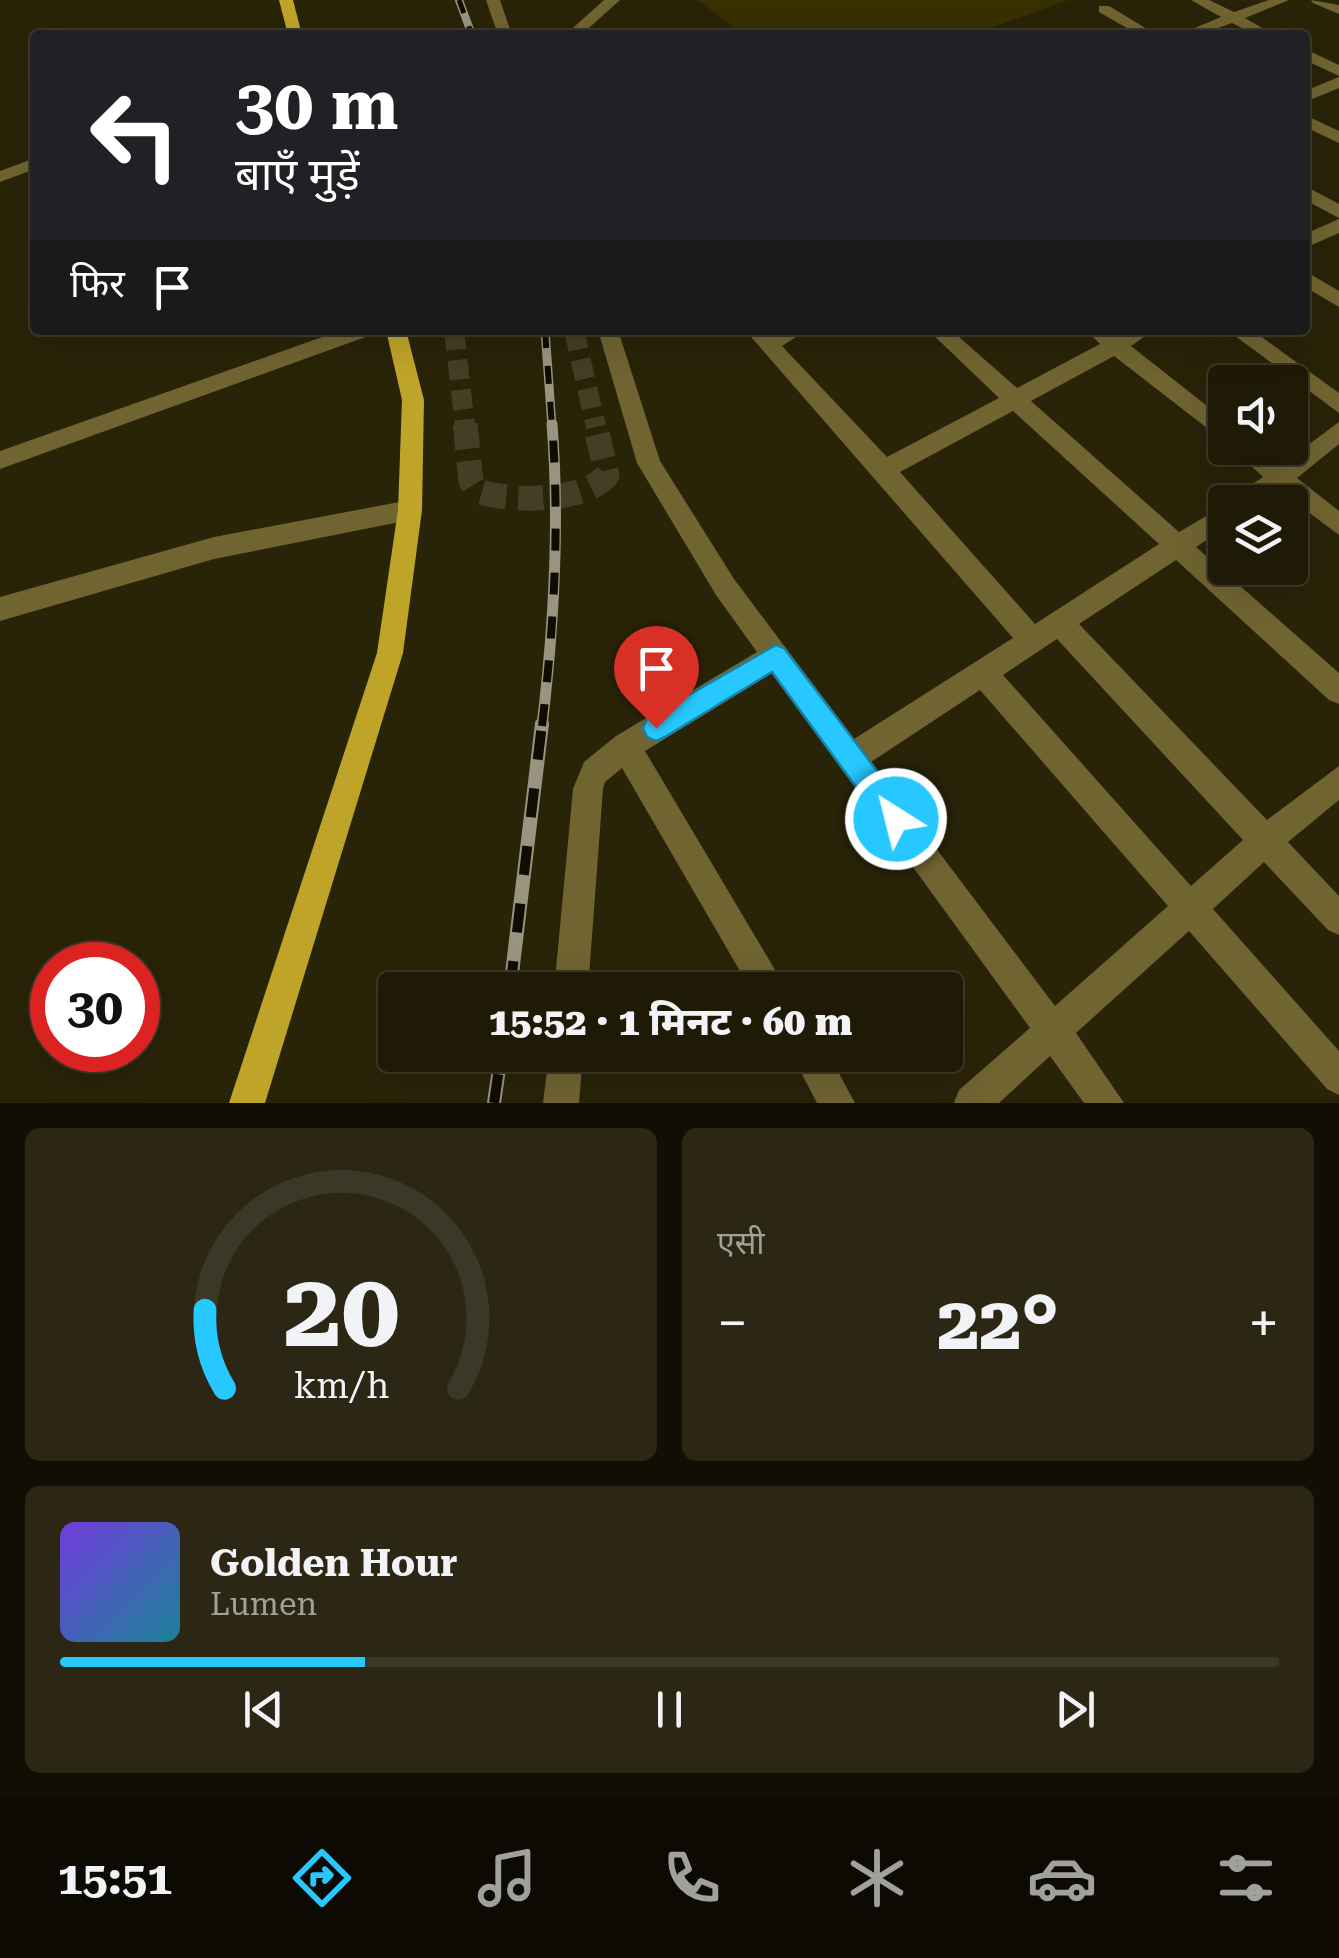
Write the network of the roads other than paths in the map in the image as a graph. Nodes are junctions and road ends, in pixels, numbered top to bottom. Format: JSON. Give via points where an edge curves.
{"nodes":[{"id":1,"x":286,"y":0,"type":"edge"},
{"id":2,"x":492,"y":0,"type":"edge"},
{"id":3,"x":613,"y":0,"type":"edge"},
{"id":4,"x":1198,"y":0,"type":"edge"},
{"id":5,"x":1282,"y":0,"type":"edge"},
{"id":6,"x":1318,"y":0,"type":"edge"},
{"id":7,"x":1104,"y":9,"type":"dead end"},
{"id":8,"x":1339,"y":10,"type":"edge"},
{"id":9,"x":1231,"y":17,"type":"junction"},
{"id":10,"x":294,"y":30,"type":"edge"},
{"id":11,"x":503,"y":30,"type":"edge"},
{"id":12,"x":578,"y":30,"type":"edge"},
{"id":13,"x":1141,"y":30,"type":"edge"},
{"id":14,"x":1198,"y":30,"type":"edge"},
{"id":15,"x":1257,"y":30,"type":"edge"},
{"id":16,"x":1310,"y":56,"type":"edge"},
{"id":17,"x":1339,"y":70,"type":"edge"},
{"id":18,"x":1339,"y":82,"type":"edge"},
{"id":19,"x":1310,"y":95,"type":"edge"},
{"id":20,"x":1310,"y":123,"type":"edge"},
{"id":21,"x":1339,"y":138,"type":"edge"},
{"id":22,"x":30,"y":165,"type":"edge"},
{"id":23,"x":0,"y":176,"type":"edge"},
{"id":24,"x":1310,"y":195,"type":"edge"},
{"id":25,"x":1339,"y":212,"type":"edge"},
{"id":26,"x":1339,"y":225,"type":"edge"},
{"id":27,"x":1310,"y":240,"type":"edge"},
{"id":28,"x":1310,"y":281,"type":"edge"},
{"id":29,"x":1339,"y":300,"type":"edge"},
{"id":30,"x":350,"y":335,"type":"edge"},
{"id":31,"x":397,"y":335,"type":"edge"},
{"id":32,"x":610,"y":335,"type":"edge"},
{"id":33,"x":944,"y":335,"type":"edge"},
{"id":34,"x":1102,"y":335,"type":"edge"},
{"id":35,"x":1135,"y":335,"type":"edge"},
{"id":36,"x":1244,"y":335,"type":"edge"},
{"id":37,"x":761,"y":337,"type":"edge"},
{"id":38,"x":1116,"y":346,"type":"junction"},
{"id":39,"x":1015,"y":398,"type":"junction"},
{"id":40,"x":1339,"y":406,"type":"edge"},
{"id":41,"x":1208,"y":420,"type":"edge"},
{"id":42,"x":1339,"y":432,"type":"edge"},
{"id":43,"x":0,"y":460,"type":"edge"},
{"id":44,"x":1264,"y":465,"type":"edge"},
{"id":45,"x":884,"y":470,"type":"junction"},
{"id":46,"x":1281,"y":478,"type":"junction"},
{"id":47,"x":1270,"y":485,"type":"edge"},
{"id":48,"x":410,"y":510,"type":"junction"},
{"id":49,"x":1208,"y":525,"type":"edge"},
{"id":50,"x":1339,"y":525,"type":"edge"},
{"id":51,"x":1178,"y":545,"type":"junction"},
{"id":52,"x":0,"y":609,"type":"edge"},
{"id":53,"x":1060,"y":623,"type":"junction"},
{"id":54,"x":1033,"y":642,"type":"junction"},
{"id":55,"x":776,"y":656,"type":"junction"},
{"id":56,"x":984,"y":674,"type":"junction"},
{"id":57,"x":1339,"y":691,"type":"edge"},
{"id":58,"x":626,"y":746,"type":"junction"},
{"id":59,"x":851,"y":758,"type":"junction"},
{"id":60,"x":1339,"y":781,"type":"edge"},
{"id":61,"x":1265,"y":841,"type":"junction"},
{"id":62,"x":1192,"y":910,"type":"junction"},
{"id":63,"x":1339,"y":918,"type":"edge"},
{"id":64,"x":573,"y":972,"type":"edge"},
{"id":65,"x":759,"y":972,"type":"edge"},
{"id":66,"x":1053,"y":1030,"type":"junction"},
{"id":67,"x":564,"y":1072,"type":"edge"},
{"id":68,"x":818,"y":1072,"type":"edge"},
{"id":69,"x":1339,"y":1078,"type":"edge"},
{"id":70,"x":247,"y":1103,"type":"edge"},
{"id":71,"x":561,"y":1103,"type":"edge"},
{"id":72,"x":837,"y":1103,"type":"edge"},
{"id":73,"x":972,"y":1103,"type":"edge"},
{"id":74,"x":1106,"y":1103,"type":"edge"}],
"edges":[{"from":1,"to":10,"type":"main road"},
{"from":2,"to":11,"type":"street"},
{"from":3,"to":12,"type":"street"},
{"from":4,"to":9,"type":"street"},
{"from":5,"to":9,"type":"street"},
{"from":6,"to":8,"type":"street"},
{"from":7,"to":13,"type":"street"},
{"from":9,"to":14,"type":"street"},
{"from":9,"to":15,"type":"street"},
{"from":16,"to":17,"type":"street"},
{"from":18,"to":19,"type":"street"},
{"from":20,"to":21,"type":"street"},
{"from":22,"to":23,"type":"street"},
{"from":24,"to":25,"type":"street"},
{"from":26,"to":27,"type":"street"},
{"from":28,"to":29,"type":"street"},
{"from":30,"to":43,"type":"street"},
{"from":31,"to":48,"type":"main road","via":[[413,400]]},
{"from":32,"to":55,"type":"street","via":[[648,463]]},
{"from":33,"to":39,"type":"street"},
{"from":34,"to":38,"type":"street"},
{"from":35,"to":38,"type":"street"},
{"from":36,"to":40,"type":"street"},
{"from":37,"to":45,"type":"street"},
{"from":38,"to":39,"type":"street"},
{"from":38,"to":41,"type":"street"},
{"from":39,"to":45,"type":"street"},
{"from":39,"to":51,"type":"street"},
{"from":42,"to":46,"type":"street"},
{"from":44,"to":46,"type":"street"},
{"from":45,"to":54,"type":"street"},
{"from":46,"to":47,"type":"street"},
{"from":46,"to":50,"type":"street"},
{"from":48,"to":52,"type":"street","via":[[214,548]]},
{"from":48,"to":70,"type":"main road","via":[[390,653]]},
{"from":49,"to":51,"type":"street"},
{"from":51,"to":53,"type":"street"},
{"from":51,"to":57,"type":"street"},
{"from":53,"to":54,"type":"street"},
{"from":53,"to":61,"type":"street"},
{"from":54,"to":56,"type":"street"},
{"from":55,"to":58,"type":"street"},
{"from":55,"to":59,"type":"street"},
{"from":56,"to":59,"type":"street"},
{"from":56,"to":62,"type":"street"},
{"from":58,"to":64,"type":"street","via":[[594,772],[588,789]]},
{"from":58,"to":65,"type":"street"},
{"from":59,"to":66,"type":"street"},
{"from":60,"to":61,"type":"street"},
{"from":61,"to":62,"type":"street"},
{"from":61,"to":63,"type":"street"},
{"from":62,"to":66,"type":"street"},
{"from":62,"to":69,"type":"street"},
{"from":66,"to":73,"type":"street"},
{"from":66,"to":74,"type":"street"},
{"from":67,"to":71,"type":"street"},
{"from":68,"to":72,"type":"street"}]}
